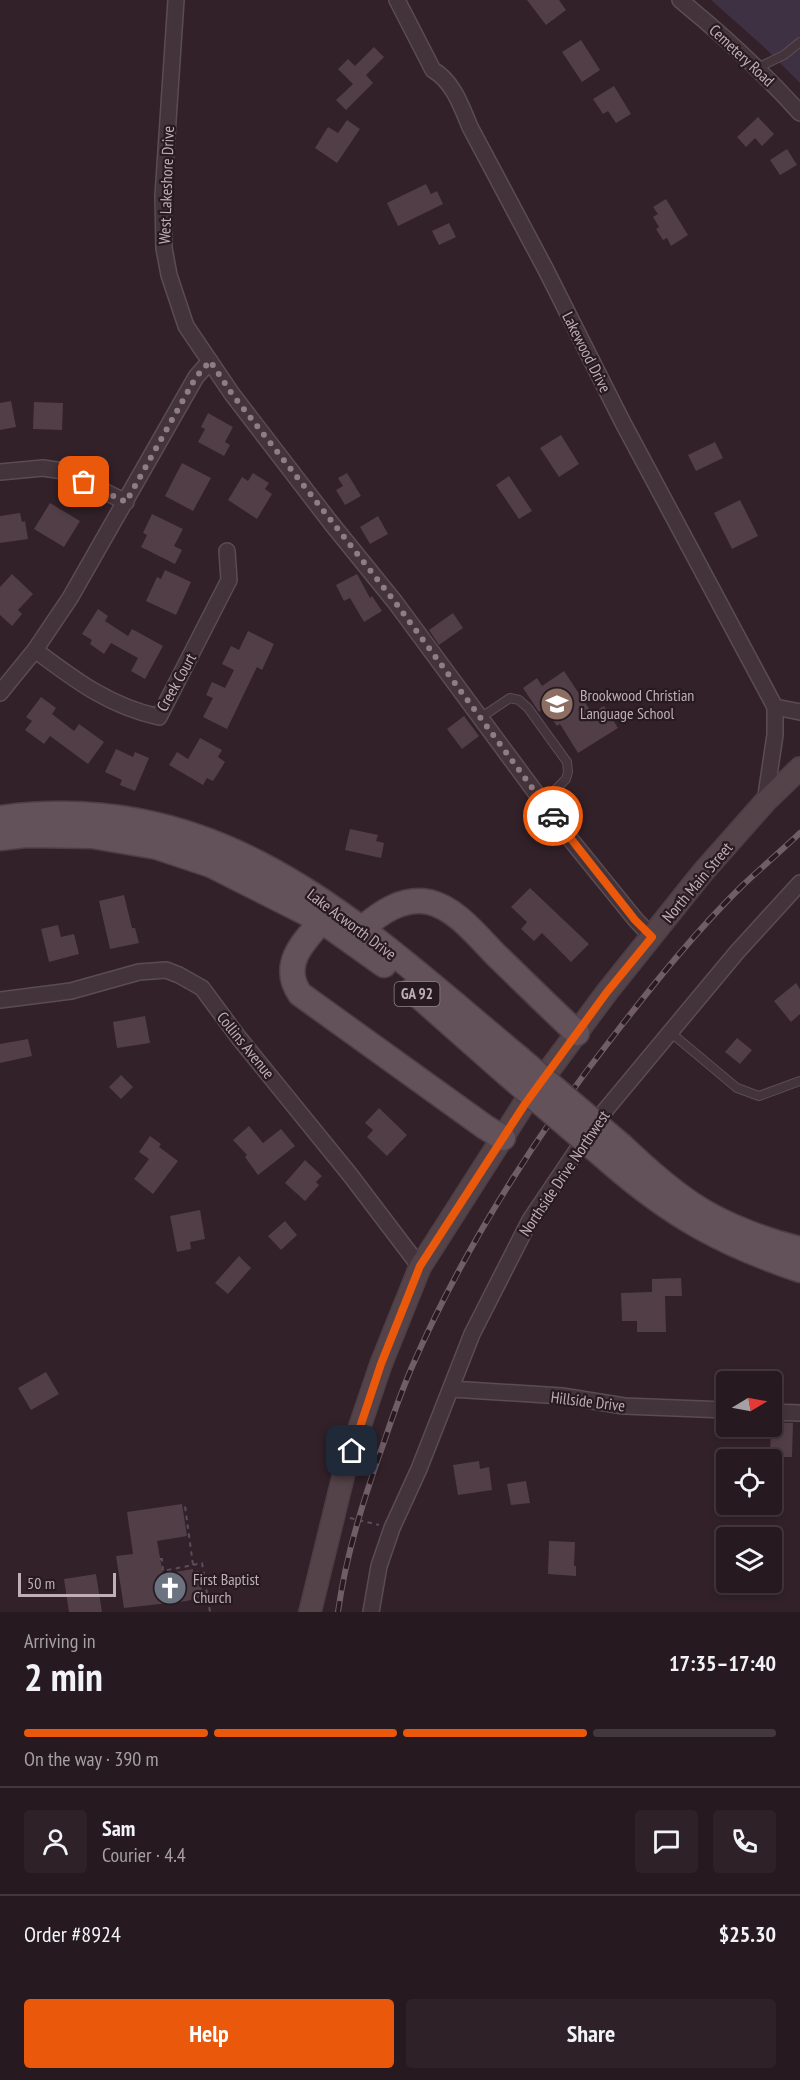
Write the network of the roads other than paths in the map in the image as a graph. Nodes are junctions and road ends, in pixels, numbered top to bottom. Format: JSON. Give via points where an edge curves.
{"nodes":[{"id":1,"x":176,"y":0,"type":"edge"},
{"id":2,"x":397,"y":0,"type":"edge"},
{"id":3,"x":680,"y":0,"type":"edge"},
{"id":4,"x":800,"y":42,"type":"edge"},
{"id":5,"x":757,"y":68,"type":"junction"},
{"id":6,"x":800,"y":113,"type":"edge"},
{"id":7,"x":210,"y":361,"type":"junction"},
{"id":8,"x":0,"y":472,"type":"edge"},
{"id":9,"x":126,"y":502,"type":"junction"},
{"id":10,"x":227,"y":551,"type":"dead end"},
{"id":11,"x":35,"y":650,"type":"junction"},
{"id":12,"x":0,"y":693,"type":"edge"},
{"id":13,"x":775,"y":707,"type":"junction"},
{"id":14,"x":800,"y":712,"type":"edge"},
{"id":15,"x":480,"y":718,"type":"junction"},
{"id":16,"x":800,"y":768,"type":"edge"},
{"id":17,"x":541,"y":800,"type":"junction"},
{"id":18,"x":765,"y":802,"type":"junction"},
{"id":19,"x":0,"y":818,"type":"edge"},
{"id":20,"x":0,"y":838,"type":"edge"},
{"id":21,"x":800,"y":883,"type":"edge"},
{"id":22,"x":322,"y":921,"type":"junction"},
{"id":23,"x":363,"y":928,"type":"junction"},
{"id":24,"x":652,"y":937,"type":"junction"},
{"id":25,"x":0,"y":1000,"type":"edge"},
{"id":26,"x":670,"y":1032,"type":"junction"},
{"id":27,"x":577,"y":1034,"type":"junction"},
{"id":28,"x":513,"y":1066,"type":"junction"},
{"id":29,"x":800,"y":1081,"type":"edge"},
{"id":30,"x":503,"y":1138,"type":"junction"},
{"id":31,"x":616,"y":1154,"type":"junction"},
{"id":32,"x":800,"y":1249,"type":"edge"},
{"id":33,"x":420,"y":1266,"type":"junction"},
{"id":34,"x":800,"y":1270,"type":"edge"},
{"id":35,"x":451,"y":1389,"type":"junction"},
{"id":36,"x":716,"y":1410,"type":"edge"},
{"id":37,"x":782,"y":1412,"type":"edge"},
{"id":38,"x":800,"y":1413,"type":"edge"},
{"id":39,"x":310,"y":1612,"type":"edge"},
{"id":40,"x":371,"y":1612,"type":"edge"}],
"edges":[{"from":1,"to":7,"type":"street","name":"West Lakeshore Drive","via":[[163,196],[164,248],[186,326]]},
{"from":2,"to":13,"type":"street","name":"Lakewood Drive","via":[[433,70],[442,75],[460,104],[622,421]]},
{"from":3,"to":5,"type":"street","name":"Cemetery Road"},
{"from":4,"to":5,"type":"lane"},
{"from":5,"to":6,"type":"street","name":"Cemetery Road"},
{"from":7,"to":9,"type":"street","via":[[196,377]]},
{"from":7,"to":15,"type":"street","name":"West Lakeshore Drive"},
{"from":8,"to":9,"type":"street","via":[[43,468],[63,471]]},
{"from":9,"to":11,"type":"street"},
{"from":10,"to":11,"type":"street","name":"Creek Court","via":[[229,580],[159,717],[133,711],[80,684]]},
{"from":11,"to":12,"type":"street"},
{"from":13,"to":14,"type":"street"},
{"from":13,"to":18,"type":"street","name":"Lakewood Drive"},
{"from":15,"to":17,"type":"street","name":"West Lakeshore Drive"},
{"from":15,"to":17,"type":"lane","via":[[510,698],[519,700],[554,742],[567,762],[568,772],[566,779]]},
{"from":16,"to":18,"type":"main road","name":"North Main Street"},
{"from":17,"to":24,"type":"street","name":"West Lakeshore Drive"},
{"from":18,"to":24,"type":"main road","name":"North Main Street"},
{"from":19,"to":23,"type":"main road","name":"Lake Acworth Drive","number":"GA 92","via":[[65,813],[165,827],[264,865]]},
{"from":20,"to":22,"type":"main road","name":"Lake Acworth Drive","number":"GA 92","via":[[92,836],[157,847],[211,865]]},
{"from":21,"to":26,"type":"street","name":"Northside Drive Northwest"},
{"from":22,"to":28,"type":"main road","name":"Lake Acworth Drive","number":"GA 92"},
{"from":22,"to":30,"type":"main road","via":[[304,941],[292,964],[293,980],[300,994]]},
{"from":23,"to":27,"type":"main road","via":[[404,903],[438,905],[461,921]]},
{"from":23,"to":28,"type":"main road","name":"Lake Acworth Drive","number":"GA 92"},
{"from":24,"to":27,"type":"main road","name":"North Main Street"},
{"from":25,"to":33,"type":"street","name":"Collins Avenue","via":[[71,991],[138,972],[166,970],[202,988]]},
{"from":26,"to":29,"type":"lane","via":[[737,1088],[759,1096]]},
{"from":26,"to":35,"type":"street","name":"Northside Drive Northwest","via":[[598,1119],[530,1220],[472,1334]]},
{"from":27,"to":30,"type":"main road","name":"North Main Street"},
{"from":28,"to":31,"type":"main road","name":"Lake Acworth Drive","number":"GA 92","bridge":true},
{"from":30,"to":33,"type":"main road","name":"North Main Street"},
{"from":31,"to":32,"type":"main road","name":"Lake Acworth Drive","number":"GA 92","via":[[696,1207],[734,1226]]},
{"from":31,"to":34,"type":"main road","name":"Lake Acworth Drive","number":"GA 92","via":[[638,1186],[696,1227]]},
{"from":33,"to":39,"type":"main road","name":"North Main Street","via":[[344,1473]]},
{"from":35,"to":36,"type":"street","name":"Hillside Drive","via":[[562,1396],[624,1406]]},
{"from":35,"to":40,"type":"street","name":"Northside Drive Northwest","via":[[392,1528]]},
{"from":37,"to":38,"type":"street"}]}
